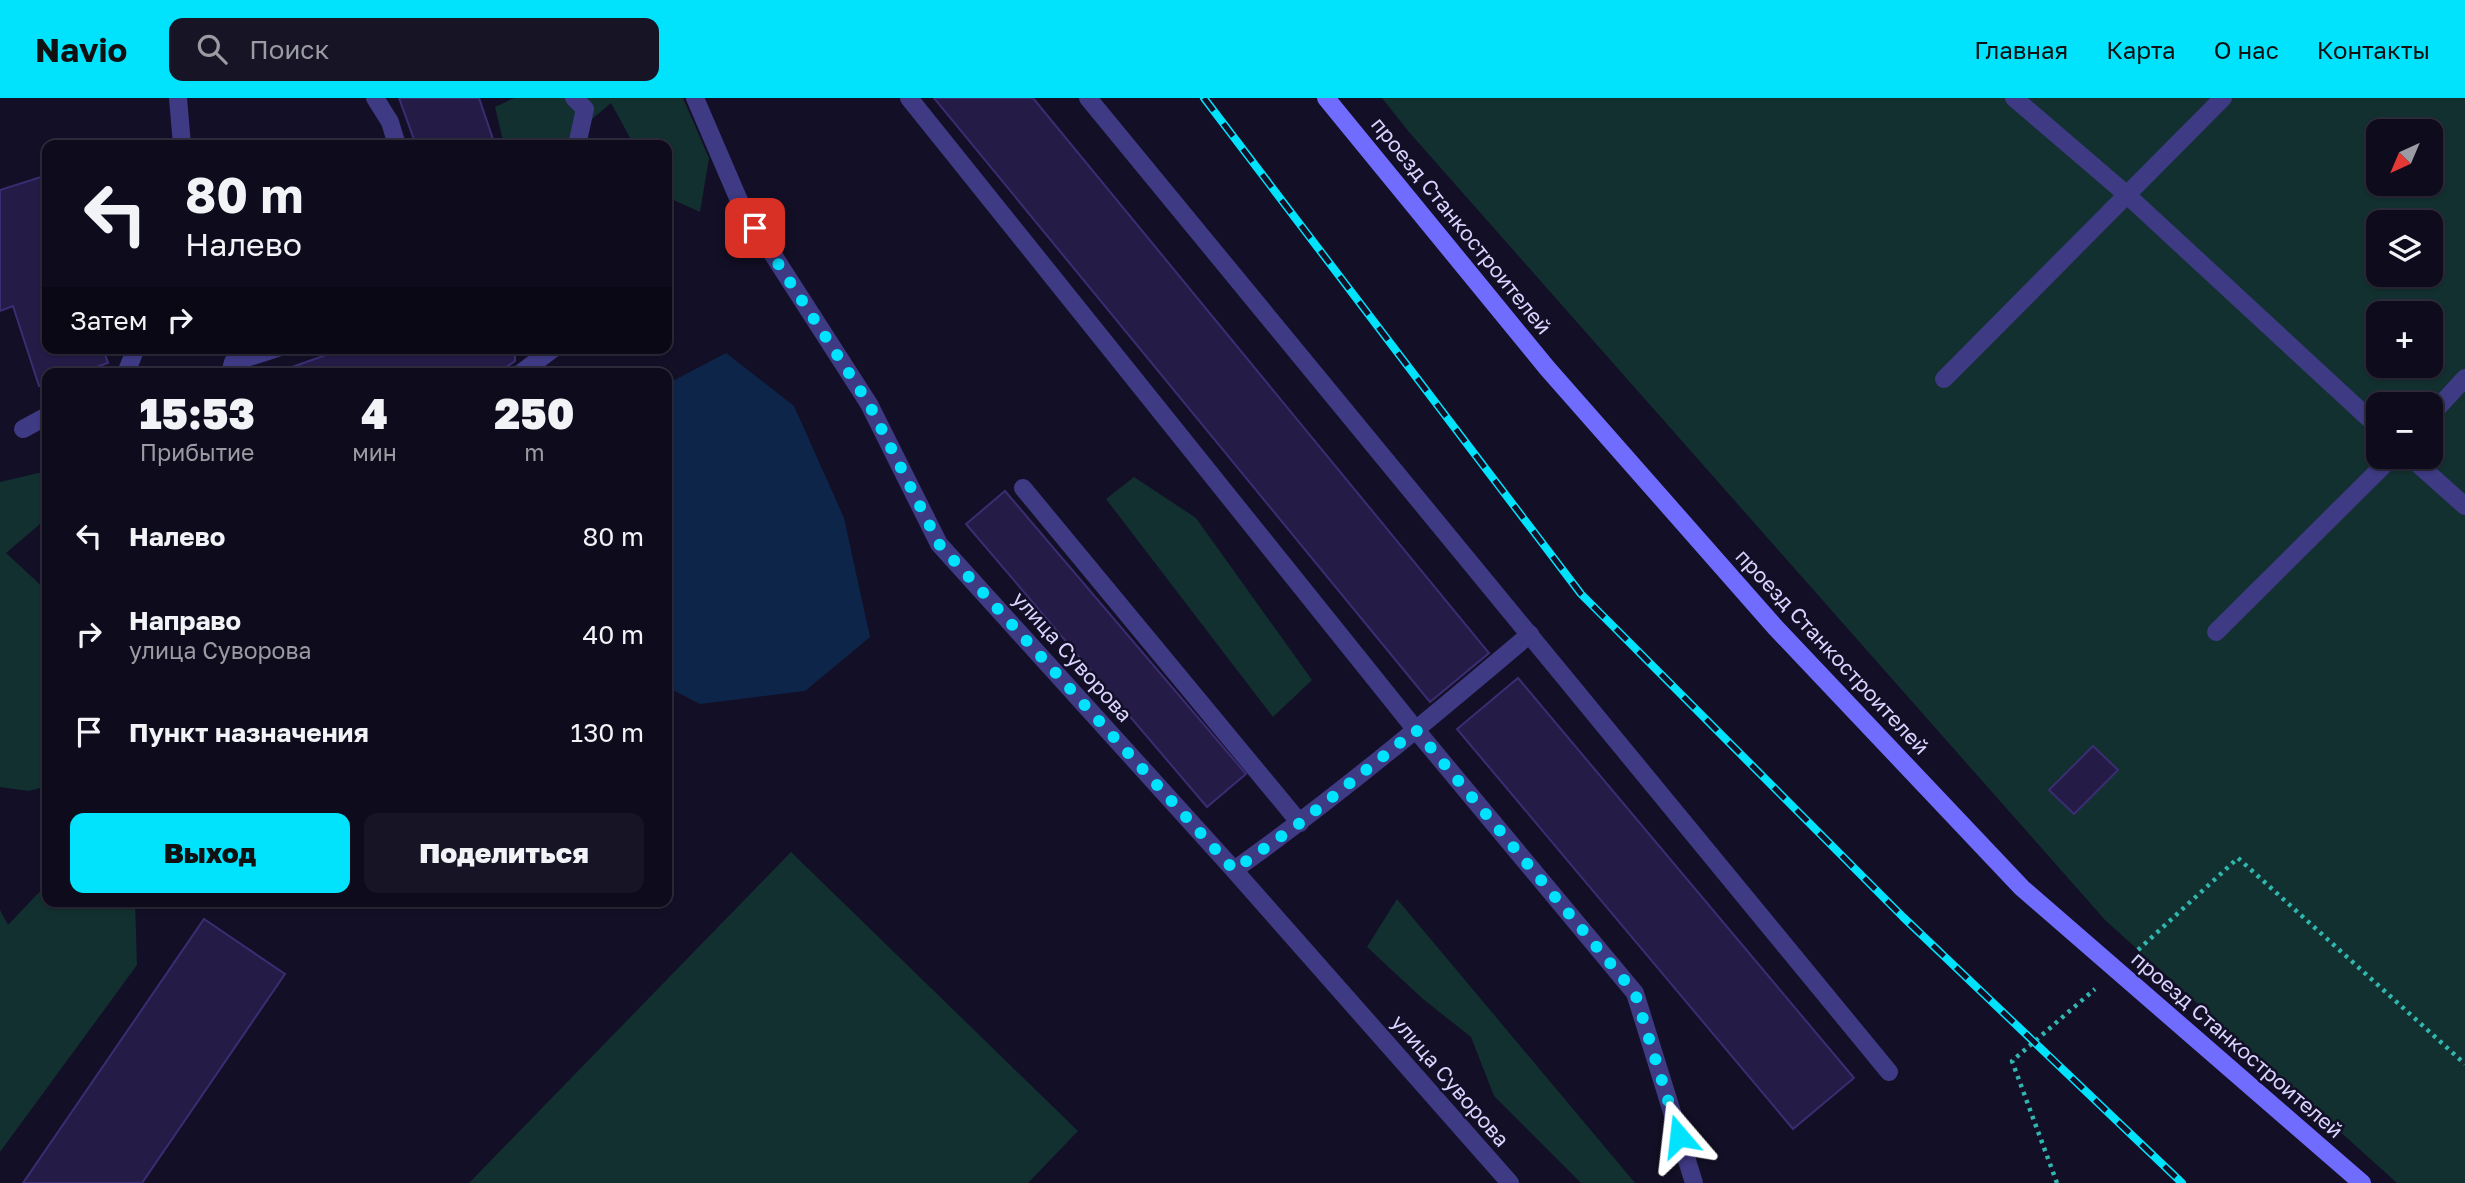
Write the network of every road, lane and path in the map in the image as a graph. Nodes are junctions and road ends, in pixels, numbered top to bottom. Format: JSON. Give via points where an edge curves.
{"nodes":[{"id":1,"x":178,"y":98,"type":"edge"},
{"id":2,"x":375,"y":98,"type":"edge"},
{"id":3,"x":574,"y":98,"type":"edge"},
{"id":4,"x":695,"y":98,"type":"edge"},
{"id":5,"x":909,"y":98,"type":"edge"},
{"id":6,"x":1088,"y":98,"type":"edge"},
{"id":7,"x":1326,"y":98,"type":"edge"},
{"id":8,"x":2014,"y":98,"type":"edge"},
{"id":9,"x":2223,"y":98,"type":"edge"},
{"id":10,"x":390,"y":122,"type":"junction"},
{"id":11,"x":182,"y":140,"type":"edge"},
{"id":12,"x":385,"y":140,"type":"edge"},
{"id":13,"x":395,"y":140,"type":"edge"},
{"id":14,"x":578,"y":140,"type":"edge"},
{"id":15,"x":2126,"y":194,"type":"junction"},
{"id":16,"x":259,"y":354,"type":"edge"},
{"id":17,"x":546,"y":354,"type":"edge"},
{"id":18,"x":231,"y":368,"type":"edge"},
{"id":19,"x":528,"y":368,"type":"edge"},
{"id":20,"x":2465,"y":378,"type":"edge"},
{"id":21,"x":1944,"y":379,"type":"dead end"},
{"id":22,"x":2443,"y":402,"type":"edge"},
{"id":23,"x":2366,"y":416,"type":"edge"},
{"id":24,"x":42,"y":419,"type":"edge"},
{"id":25,"x":23,"y":429,"type":"dead end"},
{"id":26,"x":2380,"y":469,"type":"edge"},
{"id":27,"x":2423,"y":469,"type":"edge"},
{"id":28,"x":1023,"y":488,"type":"dead end"},
{"id":29,"x":2465,"y":506,"type":"edge"},
{"id":30,"x":2216,"y":632,"type":"dead end"},
{"id":31,"x":1530,"y":634,"type":"junction"},
{"id":32,"x":1416,"y":730,"type":"junction"},
{"id":33,"x":1300,"y":823,"type":"junction"},
{"id":34,"x":1234,"y":870,"type":"junction"},
{"id":35,"x":2116,"y":970,"type":"junction"},
{"id":36,"x":2465,"y":1064,"type":"edge"},
{"id":37,"x":1889,"y":1072,"type":"dead end"},
{"id":38,"x":1510,"y":1183,"type":"edge"},
{"id":39,"x":1695,"y":1183,"type":"edge"},
{"id":40,"x":2057,"y":1183,"type":"edge"},
{"id":41,"x":2362,"y":1183,"type":"edge"}],
"edges":[{"from":1,"to":11,"type":"street"},
{"from":2,"to":10,"type":"street"},
{"from":3,"to":14,"type":"street","via":[[585,109]]},
{"from":4,"to":34,"type":"street","name":"улица Суворова","via":[[741,205],[869,404],[939,544]]},
{"from":5,"to":32,"type":"street"},
{"from":6,"to":31,"type":"street"},
{"from":7,"to":35,"type":"main road","name":"проезд Станкостроителей","via":[[1547,368],[1775,627],[2022,888]]},
{"from":8,"to":15,"type":"street"},
{"from":9,"to":15,"type":"street"},
{"from":10,"to":12,"type":"street"},
{"from":10,"to":13,"type":"street"},
{"from":15,"to":21,"type":"street"},
{"from":15,"to":23,"type":"street"},
{"from":16,"to":18,"type":"street","via":[[233,362]]},
{"from":17,"to":19,"type":"street"},
{"from":20,"to":22,"type":"street"},
{"from":24,"to":25,"type":"street"},
{"from":26,"to":30,"type":"street"},
{"from":27,"to":29,"type":"street"},
{"from":28,"to":33,"type":"street"},
{"from":31,"to":32,"type":"street"},
{"from":31,"to":37,"type":"street"},
{"from":32,"to":33,"type":"street"},
{"from":32,"to":39,"type":"street","via":[[1635,993]]},
{"from":33,"to":34,"type":"street"},
{"from":34,"to":38,"type":"street","name":"улица Суворова"},
{"from":35,"to":36,"type":"path","via":[[2238,858]]},
{"from":35,"to":40,"type":"path","via":[[2012,1061]]},
{"from":35,"to":41,"type":"main road","name":"проезд Станкостроителей"}]}
